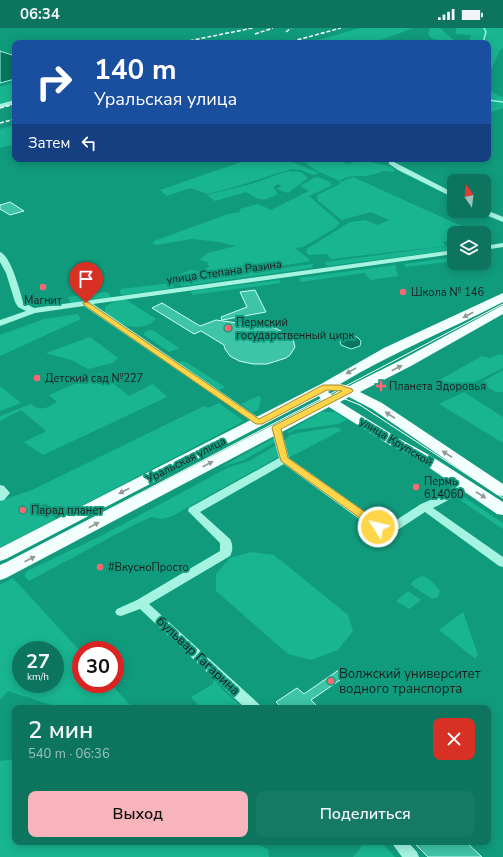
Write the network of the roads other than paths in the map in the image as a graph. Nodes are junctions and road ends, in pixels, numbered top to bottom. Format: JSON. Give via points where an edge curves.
{"nodes":[{"id":1,"x":12,"y":103,"type":"edge"},
{"id":2,"x":0,"y":106,"type":"edge"},
{"id":3,"x":391,"y":162,"type":"edge"},
{"id":4,"x":447,"y":192,"type":"edge"},
{"id":5,"x":491,"y":214,"type":"edge"},
{"id":6,"x":503,"y":220,"type":"edge"},
{"id":7,"x":503,"y":245,"type":"edge"},
{"id":8,"x":491,"y":247,"type":"edge"},
{"id":9,"x":447,"y":253,"type":"edge"},
{"id":10,"x":0,"y":254,"type":"edge"},
{"id":11,"x":503,"y":297,"type":"edge"},
{"id":12,"x":86,"y":303,"type":"junction"},
{"id":13,"x":503,"y":309,"type":"edge"},
{"id":14,"x":33,"y":311,"type":"junction"},
{"id":15,"x":0,"y":323,"type":"edge"},
{"id":16,"x":349,"y":391,"type":"junction"},
{"id":17,"x":327,"y":394,"type":"junction"},
{"id":18,"x":259,"y":422,"type":"junction"},
{"id":19,"x":276,"y":428,"type":"junction"},
{"id":20,"x":284,"y":459,"type":"junction"},
{"id":21,"x":462,"y":483,"type":"junction"},
{"id":22,"x":0,"y":488,"type":"edge"},
{"id":23,"x":503,"y":491,"type":"edge"},
{"id":24,"x":0,"y":498,"type":"edge"},
{"id":25,"x":424,"y":507,"type":"junction"},
{"id":26,"x":503,"y":510,"type":"edge"},
{"id":27,"x":0,"y":555,"type":"edge"},
{"id":28,"x":503,"y":563,"type":"edge"},
{"id":29,"x":0,"y":574,"type":"edge"},
{"id":30,"x":141,"y":603,"type":"junction"},
{"id":31,"x":122,"y":612,"type":"dead end"},
{"id":32,"x":251,"y":705,"type":"edge"},
{"id":33,"x":401,"y":845,"type":"edge"},
{"id":34,"x":412,"y":857,"type":"edge"}],
"edges":[{"from":1,"to":2,"type":"street"},
{"from":3,"to":4,"type":"street"},
{"from":5,"to":6,"type":"street"},
{"from":7,"to":8,"type":"street"},
{"from":9,"to":12,"type":"street","name":"улица Степана Разина"},
{"from":10,"to":14,"type":"street","via":[[10,273],[19,302]]},
{"from":11,"to":17,"type":"main road","name":"Уральская улица","one_way":true,"via":[[354,370]]},
{"from":12,"to":14,"type":"street","name":"улица Степана Разина"},
{"from":12,"to":18,"type":"street"},
{"from":16,"to":13,"type":"main road","name":"Уральская улица","one_way":true,"via":[[406,363]]},
{"from":14,"to":15,"type":"street","name":"улица Степана Разина"},
{"from":16,"to":17,"type":"main road","name":"Уральская улица"},
{"from":23,"to":16,"type":"main road","name":"улица Крупской","one_way":true,"via":[[377,406]]},
{"from":17,"to":18,"type":"main road","name":"Уральская улица"},
{"from":17,"to":19,"type":"main road","name":"Уральская улица"},
{"from":17,"to":21,"type":"main road","name":"улица Крупской","via":[[393,441]]},
{"from":18,"to":27,"type":"main road","name":"Уральская улица","one_way":true},
{"from":19,"to":20,"type":"street"},
{"from":29,"to":19,"type":"main road","name":"Уральская улица","one_way":true},
{"from":20,"to":25,"type":"street","via":[[378,527],[392,528]]},
{"from":20,"to":30,"type":"street","via":[[192,511],[226,542],[226,552]]},
{"from":21,"to":25,"type":"street","via":[[451,495]]},
{"from":21,"to":26,"type":"main road","name":"улица Крупской","one_way":true},
{"from":22,"to":24,"type":"street","via":[[5,493]]},
{"from":25,"to":28,"type":"street"},
{"from":30,"to":31,"type":"street"},
{"from":30,"to":32,"type":"street","name":"бульвар Гагарина"},
{"from":33,"to":34,"type":"street"}]}
